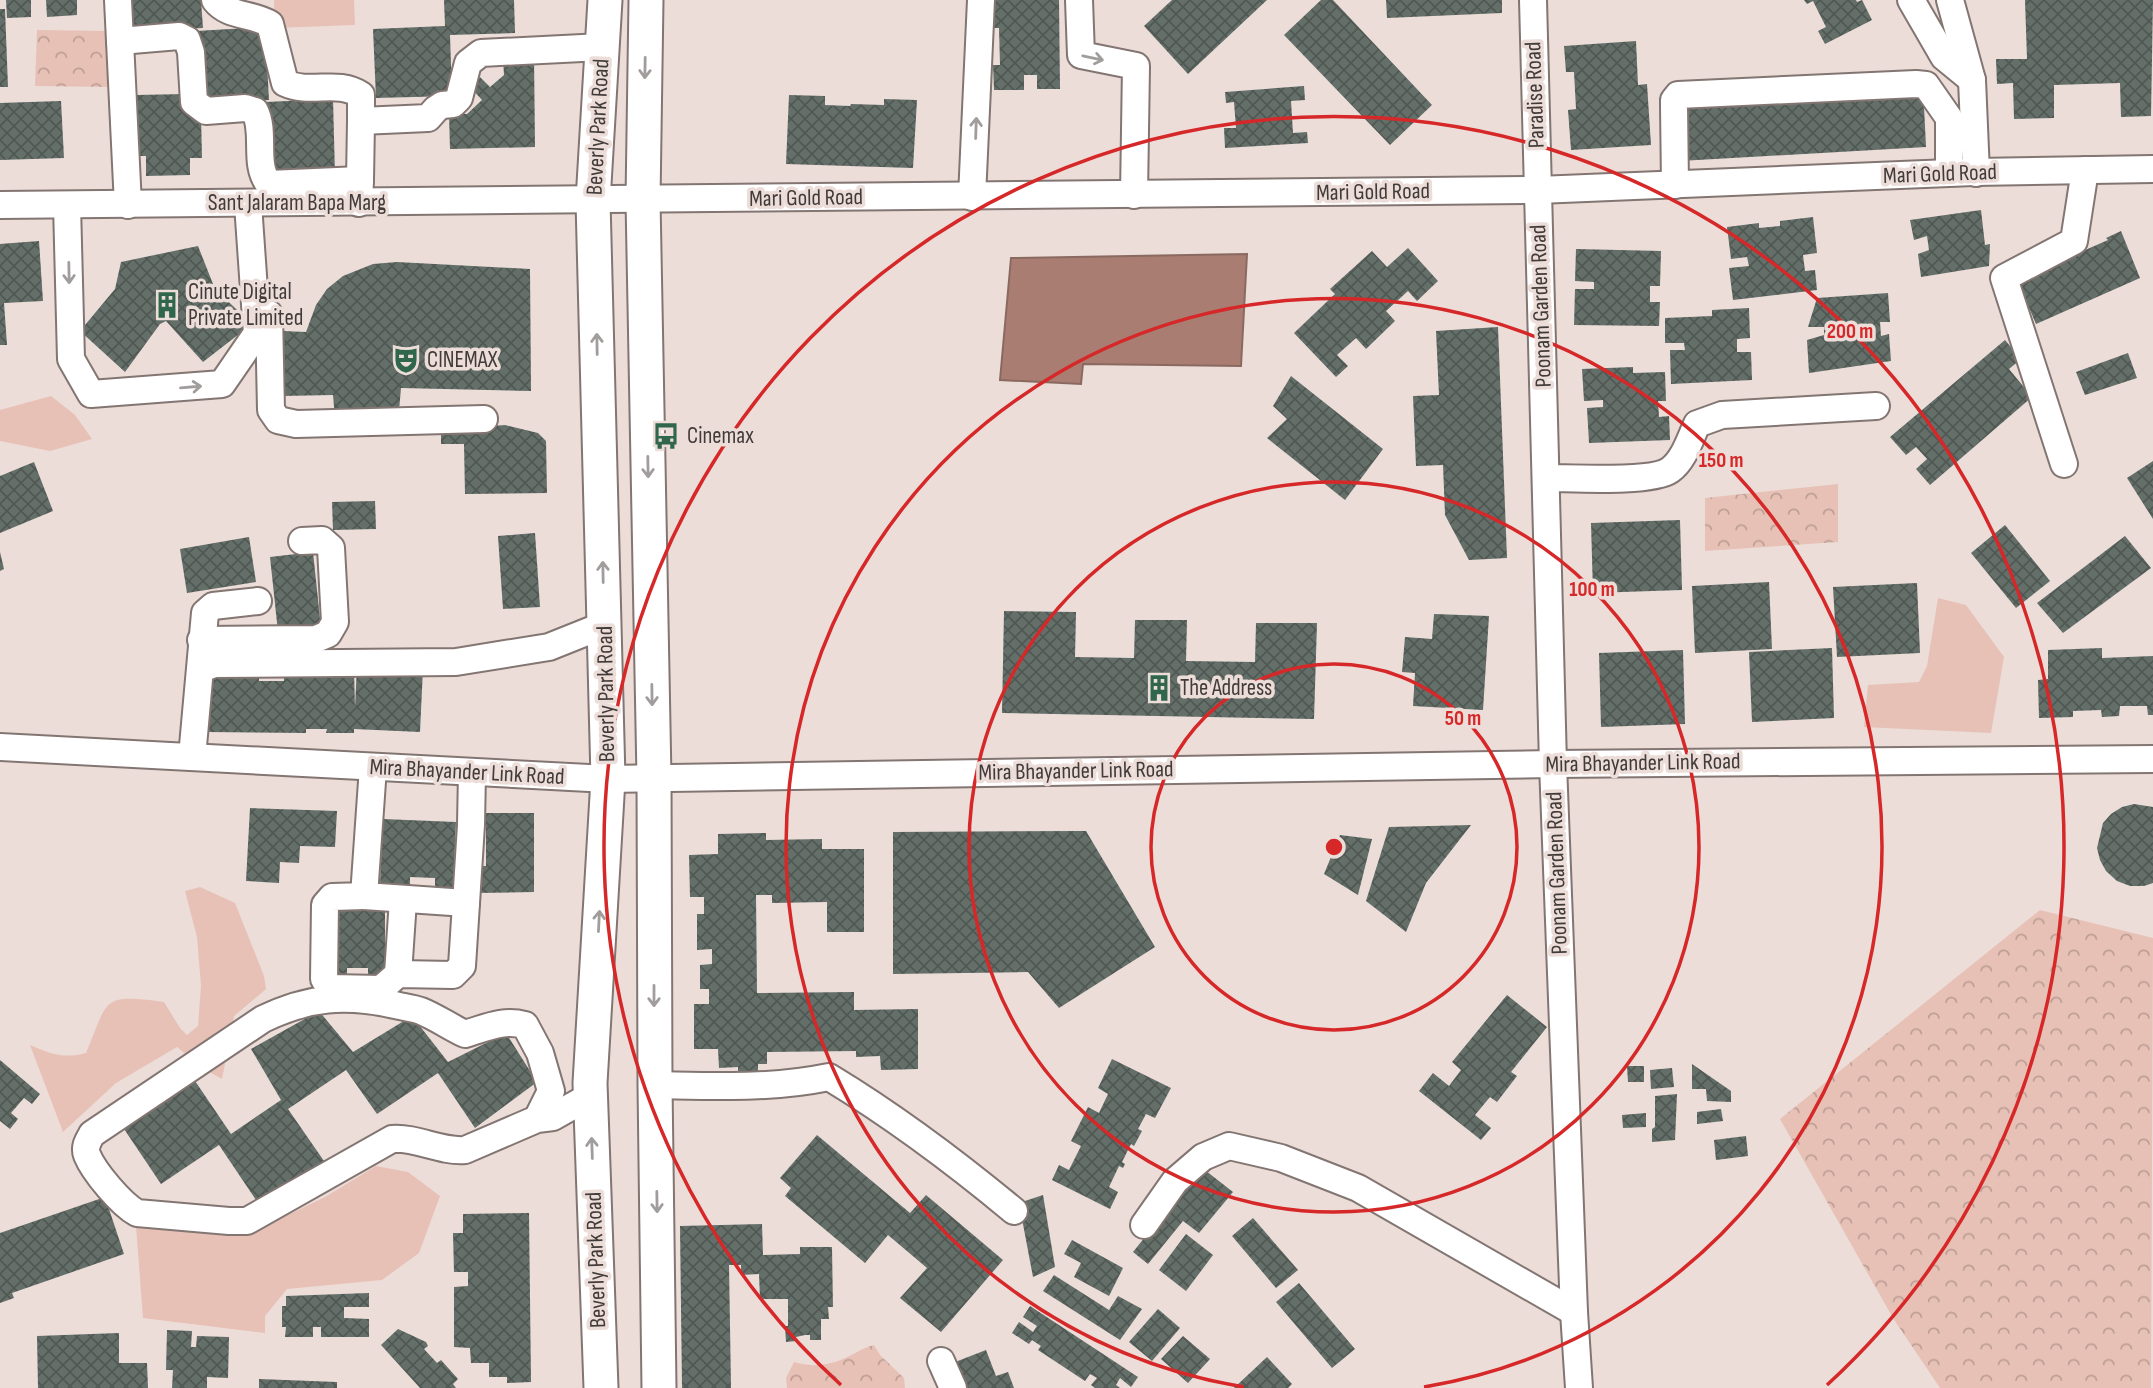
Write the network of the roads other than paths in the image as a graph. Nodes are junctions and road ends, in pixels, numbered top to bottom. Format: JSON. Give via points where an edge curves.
{"nodes":[{"id":1,"x":118,"y":0,"type":"edge"},
{"id":2,"x":128,"y":0,"type":"edge"},
{"id":3,"x":215,"y":0,"type":"edge"},
{"id":4,"x":605,"y":0,"type":"edge"},
{"id":5,"x":646,"y":0,"type":"edge"},
{"id":6,"x":981,"y":0,"type":"edge"},
{"id":7,"x":1079,"y":0,"type":"edge"},
{"id":8,"x":1533,"y":0,"type":"edge"},
{"id":9,"x":1911,"y":0,"type":"edge"},
{"id":10,"x":1950,"y":0,"type":"edge"},
{"id":11,"x":125,"y":41,"type":"junction"},
{"id":12,"x":602,"y":47,"type":"junction"},
{"id":13,"x":1972,"y":80,"type":"junction"},
{"id":14,"x":361,"y":121,"type":"junction"},
{"id":15,"x":2153,"y":169,"type":"edge"},
{"id":16,"x":2085,"y":170,"type":"junction"},
{"id":17,"x":1949,"y":173,"type":"junction"},
{"id":18,"x":1976,"y":173,"type":"junction"},
{"id":19,"x":1675,"y":184,"type":"junction"},
{"id":20,"x":1538,"y":190,"type":"junction"},
{"id":21,"x":359,"y":191,"type":"junction"},
{"id":22,"x":1134,"y":195,"type":"junction"},
{"id":23,"x":972,"y":197,"type":"junction"},
{"id":24,"x":643,"y":200,"type":"junction"},
{"id":25,"x":593,"y":201,"type":"junction"},
{"id":26,"x":258,"y":204,"type":"junction"},
{"id":27,"x":0,"y":205,"type":"edge"},
{"id":28,"x":67,"y":205,"type":"junction"},
{"id":29,"x":128,"y":205,"type":"junction"},
{"id":30,"x":1875,"y":406,"type":"dead end"},
{"id":31,"x":485,"y":419,"type":"dead end"},
{"id":32,"x":2064,"y":464,"type":"dead end"},
{"id":33,"x":1546,"y":478,"type":"junction"},
{"id":34,"x":302,"y":541,"type":"dead end"},
{"id":35,"x":258,"y":601,"type":"dead end"},
{"id":36,"x":604,"y":625,"type":"junction"},
{"id":37,"x":201,"y":639,"type":"junction"},
{"id":38,"x":206,"y":667,"type":"dead end"},
{"id":39,"x":0,"y":747,"type":"edge"},
{"id":40,"x":191,"y":757,"type":"junction"},
{"id":41,"x":2153,"y":759,"type":"edge"},
{"id":42,"x":1553,"y":764,"type":"junction"},
{"id":43,"x":373,"y":767,"type":"junction"},
{"id":44,"x":472,"y":772,"type":"junction"},
{"id":45,"x":654,"y":778,"type":"junction"},
{"id":46,"x":608,"y":779,"type":"junction"},
{"id":47,"x":364,"y":896,"type":"junction"},
{"id":48,"x":403,"y":900,"type":"junction"},
{"id":49,"x":466,"y":903,"type":"junction"},
{"id":50,"x":398,"y":974,"type":"junction"},
{"id":51,"x":655,"y":1085,"type":"junction"},
{"id":52,"x":590,"y":1096,"type":"junction"},
{"id":53,"x":537,"y":1119,"type":"junction"},
{"id":54,"x":1014,"y":1211,"type":"dead end"},
{"id":55,"x":1144,"y":1225,"type":"dead end"},
{"id":56,"x":1574,"y":1312,"type":"junction"},
{"id":57,"x":942,"y":1361,"type":"dead end"},
{"id":58,"x":601,"y":1388,"type":"edge"},
{"id":59,"x":659,"y":1388,"type":"edge"},
{"id":60,"x":953,"y":1388,"type":"edge"},
{"id":61,"x":1579,"y":1388,"type":"edge"}],
"edges":[{"from":1,"to":11,"type":"street"},
{"from":2,"to":11,"type":"street"},
{"from":3,"to":14,"type":"street","via":[[227,11],[270,24],[285,83],[298,89],[349,86],[360,94]]},
{"from":4,"to":12,"type":"main road","name":"Beverly Park Road"},
{"from":5,"to":24,"type":"main road","name":"Beverly Park Road","one_way":true},
{"from":23,"to":6,"type":"street","one_way":true},
{"from":7,"to":22,"type":"street","one_way":true,"via":[[1080,55],[1136,66]]},
{"from":8,"to":20,"type":"street","name":"Paradise Road"},
{"from":9,"to":13,"type":"street","via":[[1944,57]]},
{"from":10,"to":13,"type":"street"},
{"from":11,"to":21,"type":"street","via":[[179,36],[187,40],[194,102],[206,111],[255,111],[260,121],[262,176],[269,184]]},
{"from":11,"to":29,"type":"street"},
{"from":12,"to":14,"type":"street","via":[[481,53],[468,63],[459,99],[453,104],[442,105],[428,118]]},
{"from":12,"to":25,"type":"main road","name":"Beverly Park Road"},
{"from":13,"to":18,"type":"street"},
{"from":14,"to":21,"type":"street"},
{"from":15,"to":16,"type":"street","name":"Mari Gold Road"},
{"from":16,"to":18,"type":"street","name":"Mari Gold Road"},
{"from":16,"to":32,"type":"street","via":[[2074,241],[2004,278]]},
{"from":17,"to":18,"type":"street","name":"Mari Gold Road"},
{"from":17,"to":19,"type":"street","name":"Mari Gold Road"},
{"from":17,"to":19,"type":"street","via":[[1949,118],[1926,85],[1902,84],[1678,96],[1674,100]]},
{"from":19,"to":20,"type":"street","name":"Mari Gold Road"},
{"from":20,"to":22,"type":"street","name":"Mari Gold Road"},
{"from":20,"to":33,"type":"street","name":"Poonam Garden Road"},
{"from":21,"to":25,"type":"street","name":"Sant Jalaram Bapa Marg"},
{"from":21,"to":26,"type":"street","name":"Sant Jalaram Bapa Marg"},
{"from":22,"to":23,"type":"street","name":"Mari Gold Road"},
{"from":23,"to":24,"type":"street","name":"Mari Gold Road"},
{"from":24,"to":25,"type":"street","name":"Mari Gold Road"},
{"from":24,"to":45,"type":"main road","name":"Beverly Park Road","one_way":true},
{"from":36,"to":25,"type":"main road","name":"Beverly Park Road","one_way":true},
{"from":28,"to":26,"type":"street","one_way":true,"via":[[71,359],[90,394],[222,384],[257,333]]},
{"from":26,"to":29,"type":"street","name":"Sant Jalaram Bapa Marg"},
{"from":26,"to":31,"type":"street","via":[[271,410],[278,420],[296,424]]},
{"from":27,"to":28,"type":"street","name":"Sant Jalaram Bapa Marg"},
{"from":28,"to":29,"type":"street","name":"Sant Jalaram Bapa Marg"},
{"from":30,"to":33,"type":"street","via":[[1722,415],[1696,424],[1682,457],[1668,472],[1642,478]]},
{"from":33,"to":42,"type":"street","name":"Poonam Garden Road"},
{"from":34,"to":37,"type":"street","via":[[322,540],[331,548],[335,622],[328,634],[316,639]]},
{"from":35,"to":37,"type":"street","via":[[213,606],[205,613]]},
{"from":36,"to":38,"type":"street","via":[[549,647],[456,662]]},
{"from":36,"to":46,"type":"main road","name":"Beverly Park Road"},
{"from":37,"to":40,"type":"street"},
{"from":39,"to":40,"type":"street","name":"Mira Bhayander Link Road"},
{"from":40,"to":43,"type":"street","name":"Mira Bhayander Link Road"},
{"from":41,"to":42,"type":"street","name":"Mira Bhayander Link Road"},
{"from":42,"to":45,"type":"street","name":"Mira Bhayander Link Road"},
{"from":42,"to":56,"type":"street","name":"Poonam Garden Road"},
{"from":43,"to":44,"type":"street","name":"Mira Bhayander Link Road"},
{"from":43,"to":47,"type":"street"},
{"from":44,"to":46,"type":"street","name":"Mira Bhayander Link Road"},
{"from":44,"to":49,"type":"street"},
{"from":45,"to":46,"type":"street","name":"Mira Bhayander Link Road"},
{"from":45,"to":51,"type":"main road","name":"Beverly Park Road","one_way":true},
{"from":52,"to":46,"type":"main road","name":"Beverly Park Road","one_way":true},
{"from":47,"to":48,"type":"street"},
{"from":47,"to":50,"type":"street","via":[[332,897],[325,905],[324,979],[331,988],[382,989]]},
{"from":48,"to":49,"type":"street"},
{"from":48,"to":50,"type":"street"},
{"from":49,"to":50,"type":"street","via":[[461,965],[453,975]]},
{"from":51,"to":54,"type":"street","via":[[748,1087],[829,1077],[901,1122]]},
{"from":51,"to":59,"type":"main road","name":"Beverly Park Road","one_way":true},
{"from":52,"to":53,"type":"street","via":[[553,1116]]},
{"from":58,"to":52,"type":"main road","name":"Beverly Park Road","one_way":true},
{"from":53,"to":53,"type":"street","via":[[551,1091],[540,1053],[525,1025],[512,1022],[465,1034],[421,1011],[344,997],[310,1002],[263,1020],[92,1134],[86,1154],[115,1195],[137,1213],[247,1221],[392,1139],[465,1150]]},
{"from":55,"to":56,"type":"street","via":[[1175,1181],[1203,1157],[1229,1146],[1281,1158],[1358,1188]]},
{"from":56,"to":61,"type":"street","name":"Poonam Garden Road"},
{"from":57,"to":60,"type":"street"}]}
